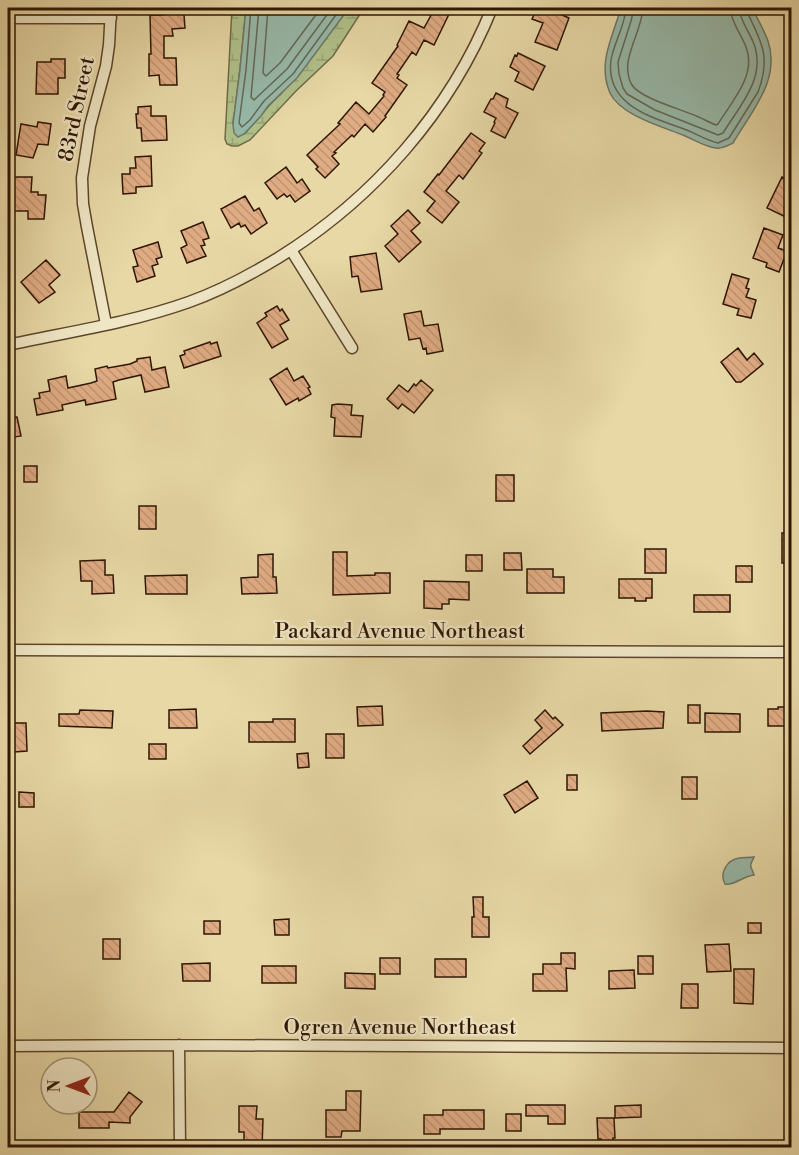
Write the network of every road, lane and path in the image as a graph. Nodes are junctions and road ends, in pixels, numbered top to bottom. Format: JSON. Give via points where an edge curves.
{"nodes":[{"id":1,"x":492,"y":8,"type":"edge"},
{"id":2,"x":111,"y":13,"type":"edge"},
{"id":3,"x":8,"y":18,"type":"edge"},
{"id":4,"x":291,"y":250,"type":"junction"},
{"id":5,"x":106,"y":324,"type":"junction"},
{"id":6,"x":8,"y":345,"type":"edge"},
{"id":7,"x":352,"y":348,"type":"dead end"},
{"id":8,"x":8,"y":650,"type":"edge"},
{"id":9,"x":792,"y":652,"type":"edge"},
{"id":10,"x":179,"y":1045,"type":"junction"},
{"id":11,"x":8,"y":1046,"type":"edge"},
{"id":12,"x":792,"y":1048,"type":"edge"},
{"id":13,"x":180,"y":1148,"type":"edge"}],
"edges":[{"from":1,"to":4,"type":"street","via":[[456,81],[406,149],[345,210]]},
{"from":2,"to":3,"type":"street"},
{"from":2,"to":5,"type":"street","name":"83rd Street","via":[[106,66],[90,126],[82,178],[83,204]]},
{"from":4,"to":5,"type":"street","via":[[226,287],[190,302]]},
{"from":4,"to":7,"type":"street"},
{"from":5,"to":6,"type":"street"},
{"from":8,"to":9,"type":"street","name":"Packard Avenue Northeast"},
{"from":10,"to":11,"type":"street","name":"Ogren Avenue Northeast"},
{"from":10,"to":12,"type":"street","name":"Ogren Avenue Northeast"},
{"from":10,"to":13,"type":"street"}]}
